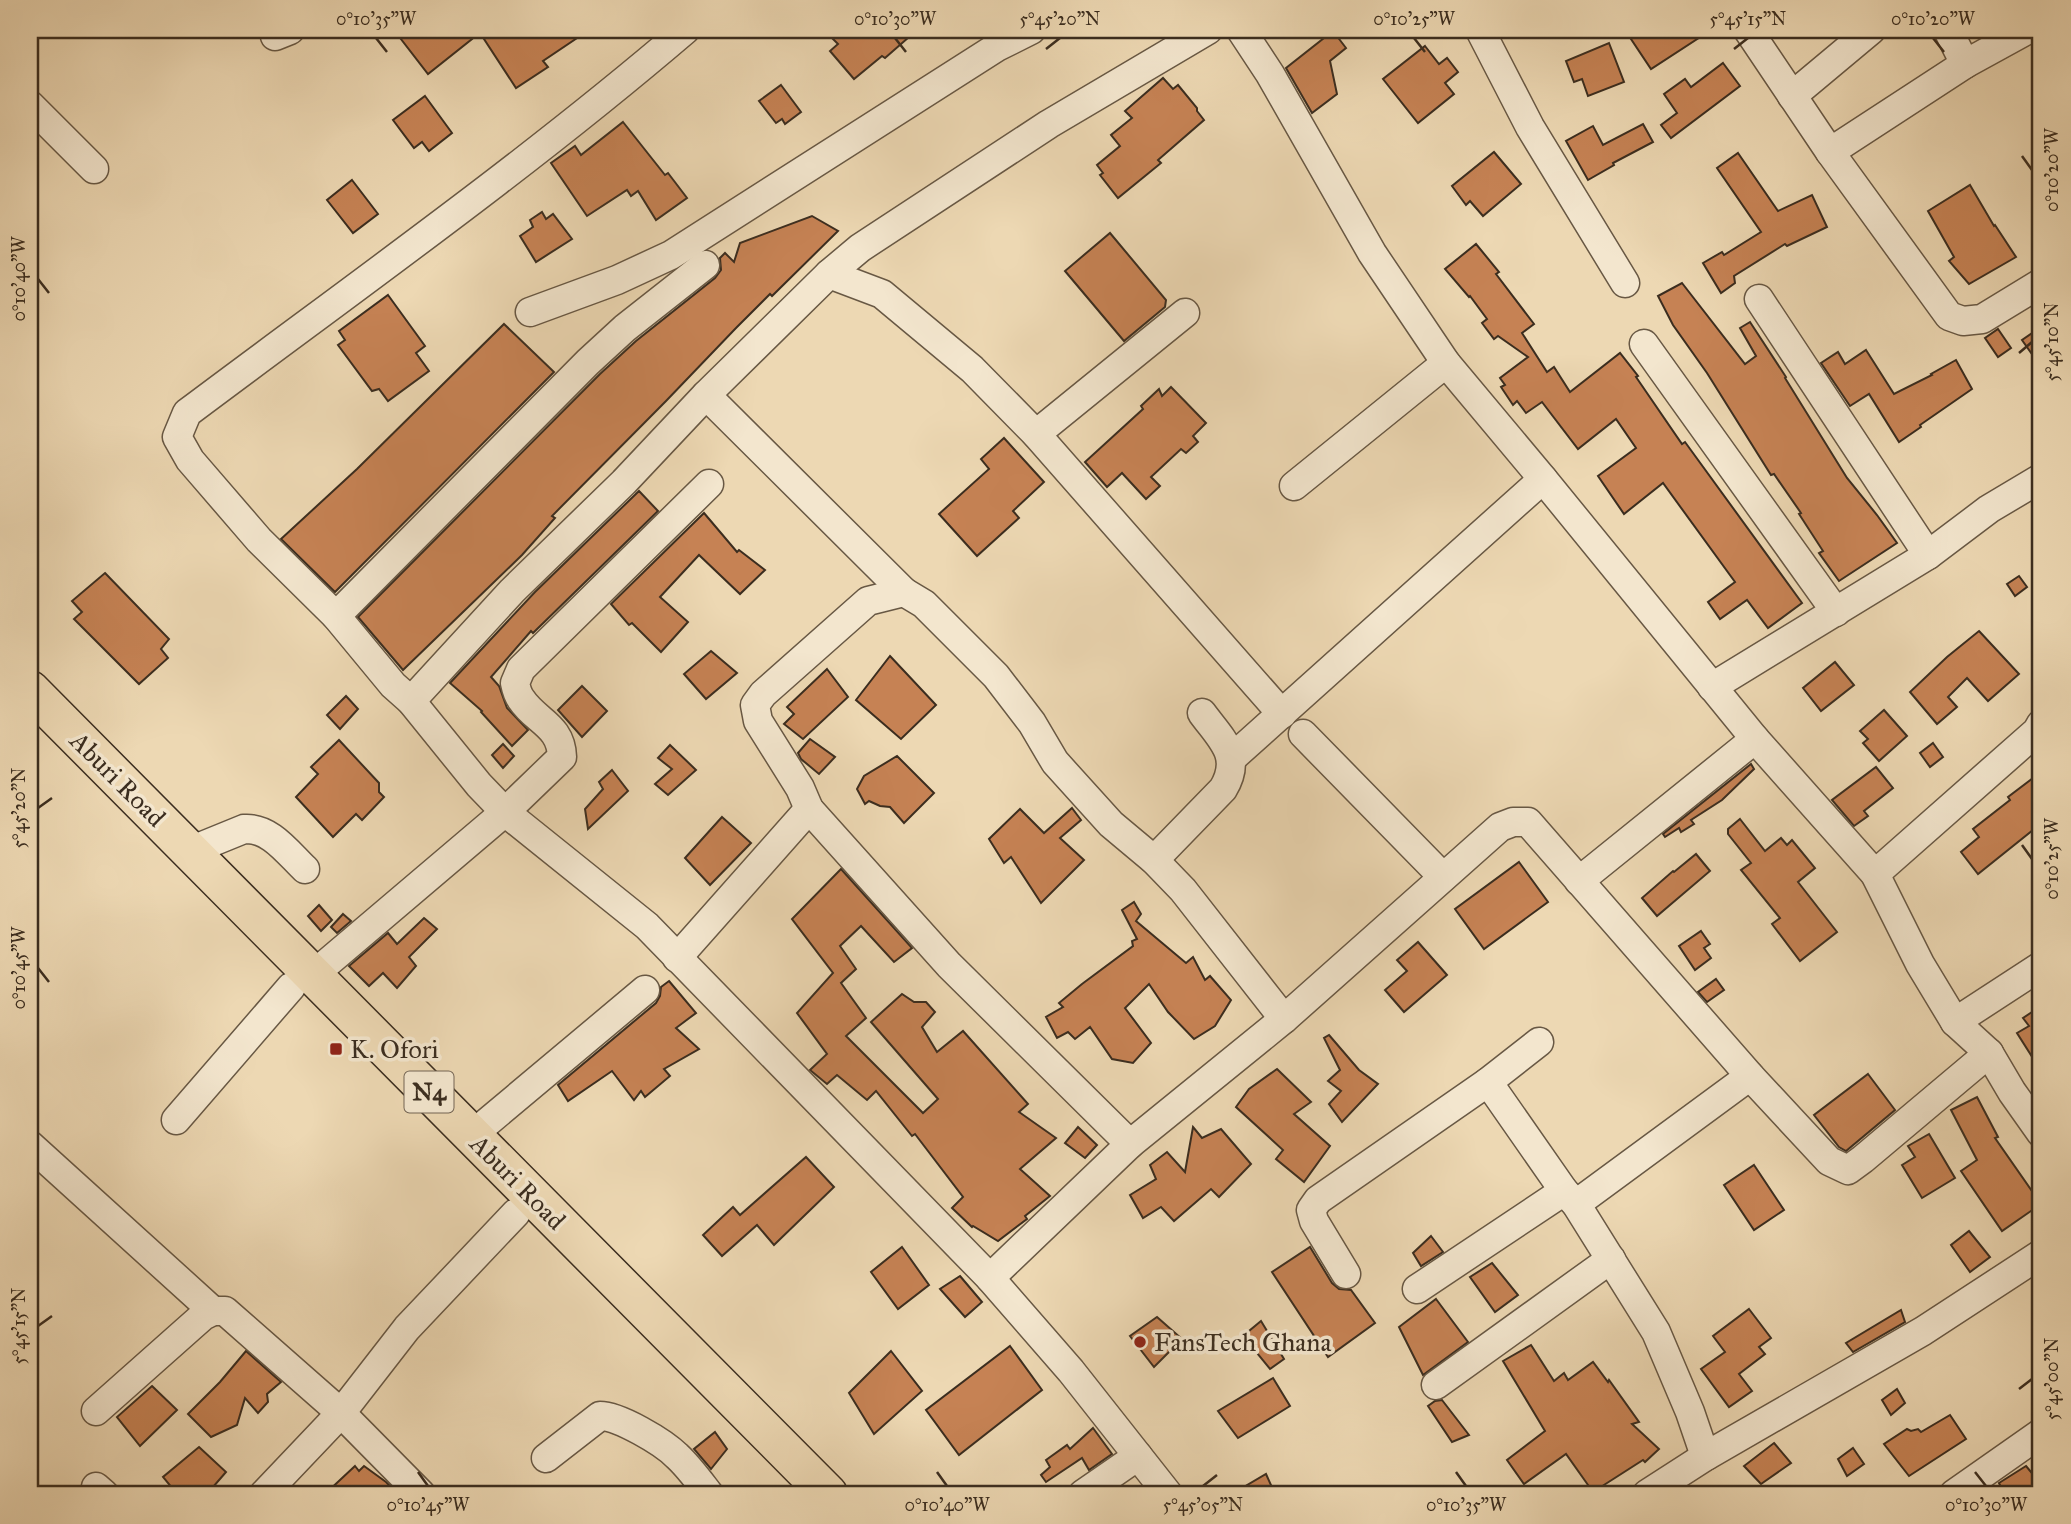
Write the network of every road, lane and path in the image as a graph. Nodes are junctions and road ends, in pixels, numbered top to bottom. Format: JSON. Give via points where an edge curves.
{"nodes":[{"id":1,"x":685,"y":30,"type":"edge"},
{"id":2,"x":1031,"y":30,"type":"edge"},
{"id":3,"x":1208,"y":30,"type":"edge"},
{"id":4,"x":1241,"y":30,"type":"edge"},
{"id":5,"x":1480,"y":30,"type":"edge"},
{"id":6,"x":1748,"y":30,"type":"edge"},
{"id":7,"x":1871,"y":30,"type":"edge"},
{"id":8,"x":1948,"y":30,"type":"edge"},
{"id":9,"x":2027,"y":30,"type":"edge"},
{"id":10,"x":1965,"y":64,"type":"junction"},
{"id":11,"x":1792,"y":96,"type":"junction"},
{"id":12,"x":30,"y":105,"type":"edge"},
{"id":13,"x":1830,"y":152,"type":"junction"},
{"id":14,"x":94,"y":169,"type":"dead end"},
{"id":15,"x":860,"y":248,"type":"junction"},
{"id":16,"x":705,"y":265,"type":"dead end"},
{"id":17,"x":829,"y":274,"type":"junction"},
{"id":18,"x":1625,"y":283,"type":"dead end"},
{"id":19,"x":2041,"y":283,"type":"edge"},
{"id":20,"x":882,"y":293,"type":"junction"},
{"id":21,"x":1759,"y":299,"type":"dead end"},
{"id":22,"x":530,"y":313,"type":"dead end"},
{"id":23,"x":1185,"y":313,"type":"dead end"},
{"id":24,"x":1644,"y":344,"type":"dead end"},
{"id":25,"x":1446,"y":363,"type":"junction"},
{"id":26,"x":706,"y":396,"type":"junction"},
{"id":27,"x":1036,"y":434,"type":"junction"},
{"id":28,"x":2041,"y":478,"type":"edge"},
{"id":29,"x":1543,"y":479,"type":"junction"},
{"id":30,"x":709,"y":484,"type":"dead end"},
{"id":31,"x":1294,"y":486,"type":"dead end"},
{"id":32,"x":1928,"y":555,"type":"junction"},
{"id":33,"x":904,"y":592,"type":"junction"},
{"id":34,"x":1836,"y":612,"type":"junction"},
{"id":35,"x":336,"y":616,"type":"junction"},
{"id":36,"x":1712,"y":687,"type":"junction"},
{"id":37,"x":30,"y":690,"type":"edge"},
{"id":38,"x":411,"y":701,"type":"junction"},
{"id":39,"x":1202,"y":713,"type":"dead end"},
{"id":40,"x":1282,"y":714,"type":"junction"},
{"id":41,"x":30,"y":723,"type":"edge"},
{"id":42,"x":2041,"y":724,"type":"edge"},
{"id":43,"x":1303,"y":734,"type":"dead end"},
{"id":44,"x":1755,"y":739,"type":"junction"},
{"id":45,"x":1232,"y":758,"type":"junction"},
{"id":46,"x":809,"y":809,"type":"junction"},
{"id":47,"x":505,"y":812,"type":"junction"},
{"id":48,"x":190,"y":851,"type":"junction"},
{"id":49,"x":1154,"y":860,"type":"junction"},
{"id":50,"x":305,"y":869,"type":"dead end"},
{"id":51,"x":1875,"y":874,"type":"junction"},
{"id":52,"x":1443,"y":877,"type":"junction"},
{"id":53,"x":1579,"y":881,"type":"junction"},
{"id":54,"x":677,"y":958,"type":"junction"},
{"id":55,"x":2041,"y":966,"type":"edge"},
{"id":56,"x":302,"y":981,"type":"junction"},
{"id":57,"x":645,"y":990,"type":"dead end"},
{"id":58,"x":1284,"y":1019,"type":"junction"},
{"id":59,"x":1955,"y":1022,"type":"junction"},
{"id":60,"x":1539,"y":1042,"type":"dead end"},
{"id":61,"x":1989,"y":1053,"type":"junction"},
{"id":62,"x":1750,"y":1076,"type":"junction"},
{"id":63,"x":1488,"y":1082,"type":"junction"},
{"id":64,"x":176,"y":1120,"type":"dead end"},
{"id":65,"x":2041,"y":1133,"type":"edge"},
{"id":66,"x":471,"y":1135,"type":"junction"},
{"id":67,"x":1130,"y":1144,"type":"junction"},
{"id":68,"x":30,"y":1145,"type":"edge"},
{"id":69,"x":1570,"y":1198,"type":"junction"},
{"id":70,"x":516,"y":1213,"type":"junction"},
{"id":71,"x":2041,"y":1254,"type":"edge"},
{"id":72,"x":1611,"y":1259,"type":"junction"},
{"id":73,"x":1346,"y":1274,"type":"dead end"},
{"id":74,"x":990,"y":1278,"type":"junction"},
{"id":75,"x":1417,"y":1289,"type":"dead end"},
{"id":76,"x":214,"y":1311,"type":"junction"},
{"id":77,"x":1436,"y":1385,"type":"dead end"},
{"id":78,"x":96,"y":1411,"type":"dead end"},
{"id":79,"x":341,"y":1413,"type":"junction"},
{"id":80,"x":2041,"y":1433,"type":"edge"},
{"id":81,"x":1138,"y":1456,"type":"junction"},
{"id":82,"x":1706,"y":1456,"type":"junction"},
{"id":83,"x":546,"y":1458,"type":"dead end"},
{"id":84,"x":264,"y":1494,"type":"edge"},
{"id":85,"x":421,"y":1494,"type":"edge"},
{"id":86,"x":709,"y":1494,"type":"edge"},
{"id":87,"x":799,"y":1494,"type":"edge"},
{"id":88,"x":828,"y":1494,"type":"edge"},
{"id":89,"x":1083,"y":1494,"type":"edge"},
{"id":90,"x":1168,"y":1494,"type":"edge"},
{"id":91,"x":1647,"y":1494,"type":"edge"},
{"id":92,"x":1955,"y":1494,"type":"edge"}],
"edges":[{"from":1,"to":35,"type":"street","via":[[512,170],[187,413],[177,437],[190,460],[259,540]]},
{"from":2,"to":22,"type":"street","via":[[997,47],[671,255]]},
{"from":3,"to":15,"type":"street","via":[[1049,124]]},
{"from":4,"to":25,"type":"street","via":[[1372,253]]},
{"from":5,"to":18,"type":"street","via":[[1530,127]]},
{"from":6,"to":11,"type":"street"},
{"from":7,"to":11,"type":"street"},
{"from":8,"to":10,"type":"street"},
{"from":9,"to":10,"type":"street"},
{"from":10,"to":13,"type":"street"},
{"from":11,"to":13,"type":"street"},
{"from":12,"to":14,"type":"street"},
{"from":13,"to":19,"type":"street","via":[[1949,316],[1982,320]]},
{"from":15,"to":17,"type":"street"},
{"from":15,"to":20,"type":"street"},
{"from":16,"to":35,"type":"street","via":[[588,362]]},
{"from":17,"to":20,"type":"street"},
{"from":17,"to":26,"type":"street"},
{"from":20,"to":27,"type":"street","via":[[972,369]]},
{"from":21,"to":32,"type":"street"},
{"from":23,"to":27,"type":"street"},
{"from":24,"to":34,"type":"street"},
{"from":25,"to":29,"type":"street"},
{"from":25,"to":31,"type":"street"},
{"from":26,"to":33,"type":"street"},
{"from":26,"to":38,"type":"street","via":[[512,591]]},
{"from":27,"to":40,"type":"street"},
{"from":28,"to":32,"type":"street","via":[[1989,509]]},
{"from":29,"to":36,"type":"street"},
{"from":29,"to":40,"type":"street"},
{"from":30,"to":47,"type":"street","via":[[521,669],[515,683],[520,699],[556,734],[562,757]]},
{"from":32,"to":34,"type":"street"},
{"from":33,"to":46,"type":"street","via":[[868,601],[755,705],[758,721]]},
{"from":33,"to":49,"type":"street","via":[[924,604],[996,676],[1055,762],[1111,824]]},
{"from":34,"to":36,"type":"street"},
{"from":35,"to":38,"type":"street"},
{"from":36,"to":44,"type":"street"},
{"from":37,"to":48,"type":"highway","name":"Aburi Road","number":"N4"},
{"from":38,"to":47,"type":"street"},
{"from":39,"to":45,"type":"street"},
{"from":40,"to":45,"type":"street"},
{"from":41,"to":56,"type":"highway","name":"Aburi Road","number":"N4"},
{"from":42,"to":51,"type":"street"},
{"from":43,"to":52,"type":"street"},
{"from":44,"to":51,"type":"street"},
{"from":44,"to":53,"type":"street"},
{"from":45,"to":49,"type":"street","via":[[1231,776],[1223,789]]},
{"from":46,"to":54,"type":"street"},
{"from":46,"to":67,"type":"street","via":[[949,965]]},
{"from":47,"to":54,"type":"street","via":[[647,926]]},
{"from":47,"to":56,"type":"street"},
{"from":48,"to":50,"type":"street","via":[[252,829],[269,835]]},
{"from":48,"to":56,"type":"highway","name":"Aburi Road","number":"N4"},
{"from":49,"to":58,"type":"street"},
{"from":51,"to":59,"type":"street"},
{"from":52,"to":53,"type":"street","via":[[1500,827],[1528,822]]},
{"from":52,"to":58,"type":"street"},
{"from":53,"to":62,"type":"street"},
{"from":54,"to":74,"type":"street"},
{"from":55,"to":59,"type":"street"},
{"from":56,"to":64,"type":"street"},
{"from":56,"to":66,"type":"highway","name":"Aburi Road","number":"N4"},
{"from":56,"to":70,"type":"highway","name":"Aburi Road","number":"N4"},
{"from":57,"to":66,"type":"street"},
{"from":58,"to":67,"type":"street"},
{"from":59,"to":61,"type":"street"},
{"from":60,"to":63,"type":"street"},
{"from":61,"to":62,"type":"street","via":[[1848,1170],[1829,1161]]},
{"from":61,"to":65,"type":"street"},
{"from":62,"to":69,"type":"street"},
{"from":63,"to":69,"type":"street"},
{"from":63,"to":73,"type":"street","via":[[1318,1200],[1311,1210],[1314,1221]]},
{"from":66,"to":88,"type":"highway","name":"Aburi Road","number":"N4"},
{"from":67,"to":74,"type":"street"},
{"from":68,"to":76,"type":"street"},
{"from":69,"to":72,"type":"street"},
{"from":69,"to":75,"type":"street"},
{"from":70,"to":79,"type":"street","via":[[407,1328]]},
{"from":70,"to":87,"type":"highway","name":"Aburi Road","number":"N4"},
{"from":71,"to":82,"type":"street","via":[[1923,1331]]},
{"from":72,"to":77,"type":"street"},
{"from":72,"to":82,"type":"street","via":[[1656,1332]]},
{"from":74,"to":81,"type":"street"},
{"from":76,"to":78,"type":"street"},
{"from":76,"to":79,"type":"street","via":[[225,1311]]},
{"from":79,"to":84,"type":"street"},
{"from":79,"to":85,"type":"street"},
{"from":80,"to":92,"type":"street"},
{"from":81,"to":89,"type":"street"},
{"from":81,"to":90,"type":"street"},
{"from":82,"to":91,"type":"street"},
{"from":83,"to":86,"type":"street","via":[[600,1416],[610,1416],[675,1453]]}]}
